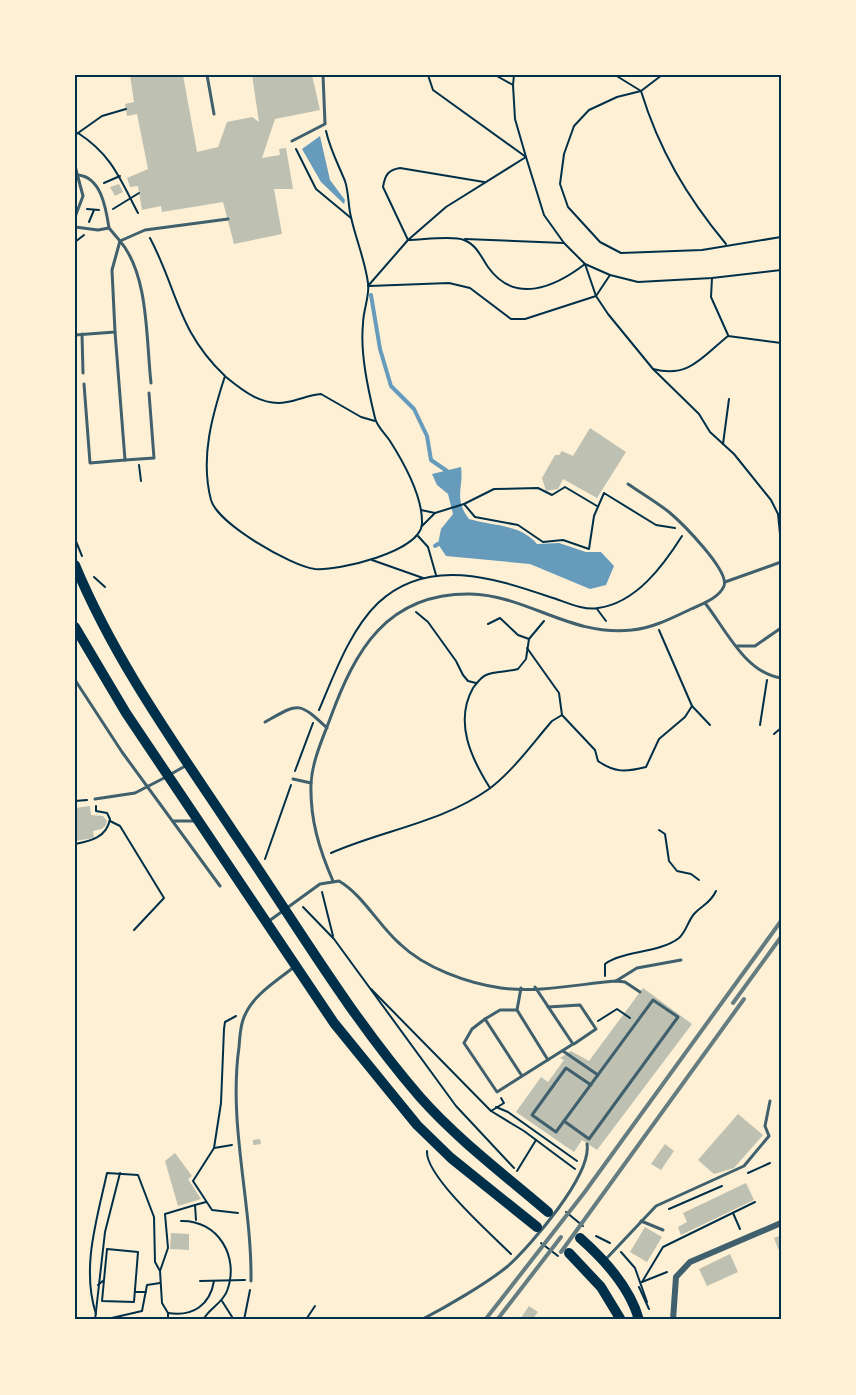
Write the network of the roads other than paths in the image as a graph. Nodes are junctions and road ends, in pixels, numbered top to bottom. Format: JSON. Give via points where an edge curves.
{"nodes":[{"id":1,"x":207,"y":75,"type":"edge"},
{"id":2,"x":322,"y":75,"type":"edge"},
{"id":3,"x":214,"y":114,"type":"dead end"},
{"id":4,"x":292,"y":141,"type":"road end"},
{"id":5,"x":75,"y":166,"type":"edge"},
{"id":6,"x":78,"y":175,"type":"junction"},
{"id":7,"x":75,"y":217,"type":"edge"},
{"id":8,"x":228,"y":219,"type":"dead end"},
{"id":9,"x":75,"y":227,"type":"edge"},
{"id":10,"x":109,"y":228,"type":"junction"},
{"id":11,"x":120,"y":241,"type":"junction"},
{"id":12,"x":115,"y":332,"type":"junction"},
{"id":13,"x":82,"y":334,"type":"junction"},
{"id":14,"x":75,"y":335,"type":"edge"},
{"id":15,"x":83,"y":372,"type":"dead end"},
{"id":16,"x":151,"y":383,"type":"dead end"},
{"id":17,"x":84,"y":384,"type":"dead end"},
{"id":18,"x":149,"y":393,"type":"dead end"},
{"id":19,"x":125,"y":460,"type":"junction"},
{"id":20,"x":628,"y":484,"type":"dead end"},
{"id":21,"x":781,"y":562,"type":"edge"},
{"id":22,"x":75,"y":565,"type":"edge"},
{"id":23,"x":725,"y":582,"type":"junction"},
{"id":24,"x":705,"y":603,"type":"junction"},
{"id":25,"x":75,"y":627,"type":"edge"},
{"id":26,"x":781,"y":628,"type":"edge"},
{"id":27,"x":736,"y":646,"type":"junction"},
{"id":28,"x":781,"y":678,"type":"edge"},
{"id":29,"x":75,"y":680,"type":"edge"},
{"id":30,"x":80,"y":689,"type":"junction"},
{"id":31,"x":75,"y":692,"type":"edge"},
{"id":32,"x":265,"y":722,"type":"dead end"},
{"id":33,"x":327,"y":728,"type":"junction"},
{"id":34,"x":188,"y":764,"type":"junction"},
{"id":35,"x":168,"y":776,"type":"junction"},
{"id":36,"x":293,"y":778,"type":"road end"},
{"id":37,"x":311,"y":783,"type":"junction"},
{"id":38,"x":148,"y":787,"type":"junction"},
{"id":39,"x":95,"y":799,"type":"road end"},
{"id":40,"x":174,"y":820,"type":"junction"},
{"id":41,"x":199,"y":821,"type":"junction"},
{"id":42,"x":333,"y":880,"type":"junction"},
{"id":43,"x":220,"y":886,"type":"dead end"},
{"id":44,"x":286,"y":909,"type":"junction"},
{"id":45,"x":265,"y":924,"type":"junction"},
{"id":46,"x":681,"y":960,"type":"dead end"},
{"id":47,"x":295,"y":967,"type":"junction"},
{"id":48,"x":616,"y":981,"type":"junction"},
{"id":49,"x":535,"y":987,"type":"junction"},
{"id":50,"x":521,"y":988,"type":"junction"},
{"id":51,"x":640,"y":992,"type":"dead end"},
{"id":52,"x":548,"y":1007,"type":"junction"},
{"id":53,"x":517,"y":1010,"type":"junction"},
{"id":54,"x":485,"y":1019,"type":"junction"},
{"id":55,"x":573,"y":1044,"type":"junction"},
{"id":56,"x":563,"y":1051,"type":"junction"},
{"id":57,"x":548,"y":1060,"type":"junction"},
{"id":58,"x":598,"y":1075,"type":"junction"},
{"id":59,"x":522,"y":1076,"type":"junction"},
{"id":60,"x":591,"y":1085,"type":"junction"},
{"id":61,"x":770,"y":1101,"type":"dead end"},
{"id":62,"x":564,"y":1121,"type":"junction"},
{"id":63,"x":587,"y":1144,"type":"dead end"},
{"id":64,"x":548,"y":1212,"type":"dead end"},
{"id":65,"x":641,"y":1221,"type":"junction"},
{"id":66,"x":781,"y":1223,"type":"edge"},
{"id":67,"x":537,"y":1227,"type":"dead end"},
{"id":68,"x":663,"y":1230,"type":"dead end"},
{"id":69,"x":583,"y":1233,"type":"road end"},
{"id":70,"x":570,"y":1252,"type":"dead end"},
{"id":71,"x":604,"y":1261,"type":"junction"},
{"id":72,"x":251,"y":1281,"type":"road end"},
{"id":73,"x":421,"y":1320,"type":"edge"},
{"id":74,"x":621,"y":1320,"type":"edge"},
{"id":75,"x":639,"y":1320,"type":"edge"},
{"id":76,"x":673,"y":1320,"type":"edge"}],
"edges":[{"from":1,"to":3,"type":"lane"},
{"from":2,"to":4,"type":"lane","via":[[325,124]]},
{"from":5,"to":6,"type":"lane"},
{"from":6,"to":7,"type":"lane","via":[[83,196]]},
{"from":6,"to":10,"type":"lane","via":[[94,180]]},
{"from":8,"to":11,"type":"lane","via":[[145,230]]},
{"from":9,"to":10,"type":"lane"},
{"from":10,"to":11,"type":"lane"},
{"from":11,"to":12,"type":"lane","via":[[112,270]]},
{"from":11,"to":16,"type":"lane","via":[[139,278]]},
{"from":12,"to":13,"type":"lane"},
{"from":12,"to":19,"type":"lane"},
{"from":13,"to":14,"type":"lane"},
{"from":13,"to":15,"type":"lane"},
{"from":17,"to":19,"type":"lane","via":[[90,463]]},
{"from":18,"to":19,"type":"lane","via":[[154,458]]},
{"from":20,"to":23,"type":"lane","via":[[683,525],[722,570]]},
{"from":21,"to":23,"type":"lane"},
{"from":22,"to":34,"type":"highway","via":[[130,677]]},
{"from":23,"to":24,"type":"lane","via":[[720,593]]},
{"from":24,"to":27,"type":"lane"},
{"from":24,"to":33,"type":"lane","via":[[657,625],[607,632],[566,623],[488,596],[447,595],[408,607],[380,626],[365,644],[339,694]]},
{"from":25,"to":35,"type":"highway"},
{"from":26,"to":27,"type":"lane","via":[[755,645]]},
{"from":27,"to":28,"type":"lane","via":[[768,675]]},
{"from":29,"to":30,"type":"lane"},
{"from":30,"to":31,"type":"lane"},
{"from":30,"to":38,"type":"lane"},
{"from":32,"to":33,"type":"lane","via":[[297,707],[304,708]]},
{"from":33,"to":37,"type":"lane"},
{"from":34,"to":35,"type":"lane"},
{"from":34,"to":44,"type":"highway"},
{"from":35,"to":38,"type":"lane"},
{"from":35,"to":41,"type":"highway"},
{"from":36,"to":37,"type":"lane"},
{"from":37,"to":42,"type":"lane","via":[[313,822]]},
{"from":38,"to":39,"type":"lane"},
{"from":38,"to":40,"type":"lane"},
{"from":40,"to":41,"type":"lane"},
{"from":40,"to":43,"type":"lane"},
{"from":41,"to":45,"type":"highway"},
{"from":42,"to":44,"type":"lane","via":[[320,884]]},
{"from":42,"to":50,"type":"lane","via":[[350,889],[386,931],[422,961],[501,988]]},
{"from":44,"to":45,"type":"lane"},
{"from":44,"to":64,"type":"highway","via":[[325,969],[420,1097]]},
{"from":45,"to":47,"type":"highway"},
{"from":46,"to":48,"type":"lane","via":[[637,969]]},
{"from":47,"to":67,"type":"highway","via":[[334,1023],[417,1125]]},
{"from":47,"to":72,"type":"lane","via":[[259,997],[244,1016],[236,1065],[236,1129],[251,1246]]},
{"from":48,"to":49,"type":"lane"},
{"from":48,"to":51,"type":"lane"},
{"from":49,"to":50,"type":"lane"},
{"from":49,"to":52,"type":"lane"},
{"from":50,"to":53,"type":"lane"},
{"from":52,"to":55,"type":"lane"},
{"from":52,"to":55,"type":"lane","via":[[580,1005],[593,1024],[596,1029]]},
{"from":53,"to":54,"type":"lane","via":[[500,1010]]},
{"from":53,"to":57,"type":"lane"},
{"from":54,"to":59,"type":"lane"},
{"from":54,"to":59,"type":"lane","via":[[472,1029],[464,1043],[497,1092]]},
{"from":55,"to":56,"type":"lane"},
{"from":56,"to":57,"type":"lane"},
{"from":56,"to":58,"type":"lane"},
{"from":57,"to":59,"type":"lane"},
{"from":58,"to":60,"type":"lane"},
{"from":58,"to":62,"type":"lane","via":[[653,1000],[678,1017],[589,1139]]},
{"from":60,"to":62,"type":"lane"},
{"from":60,"to":62,"type":"lane","via":[[566,1068],[532,1115],[556,1132]]},
{"from":61,"to":65,"type":"lane","via":[[765,1126],[769,1136],[744,1166],[656,1206]]},
{"from":63,"to":73,"type":"lane","via":[[588,1158],[581,1174],[531,1242],[498,1273]]},
{"from":65,"to":68,"type":"lane"},
{"from":65,"to":71,"type":"lane"},
{"from":66,"to":76,"type":"street","via":[[690,1262],[676,1277]]},
{"from":69,"to":71,"type":"highway"},
{"from":70,"to":74,"type":"highway","via":[[601,1287]]},
{"from":71,"to":75,"type":"highway","via":[[630,1297]]}]}
